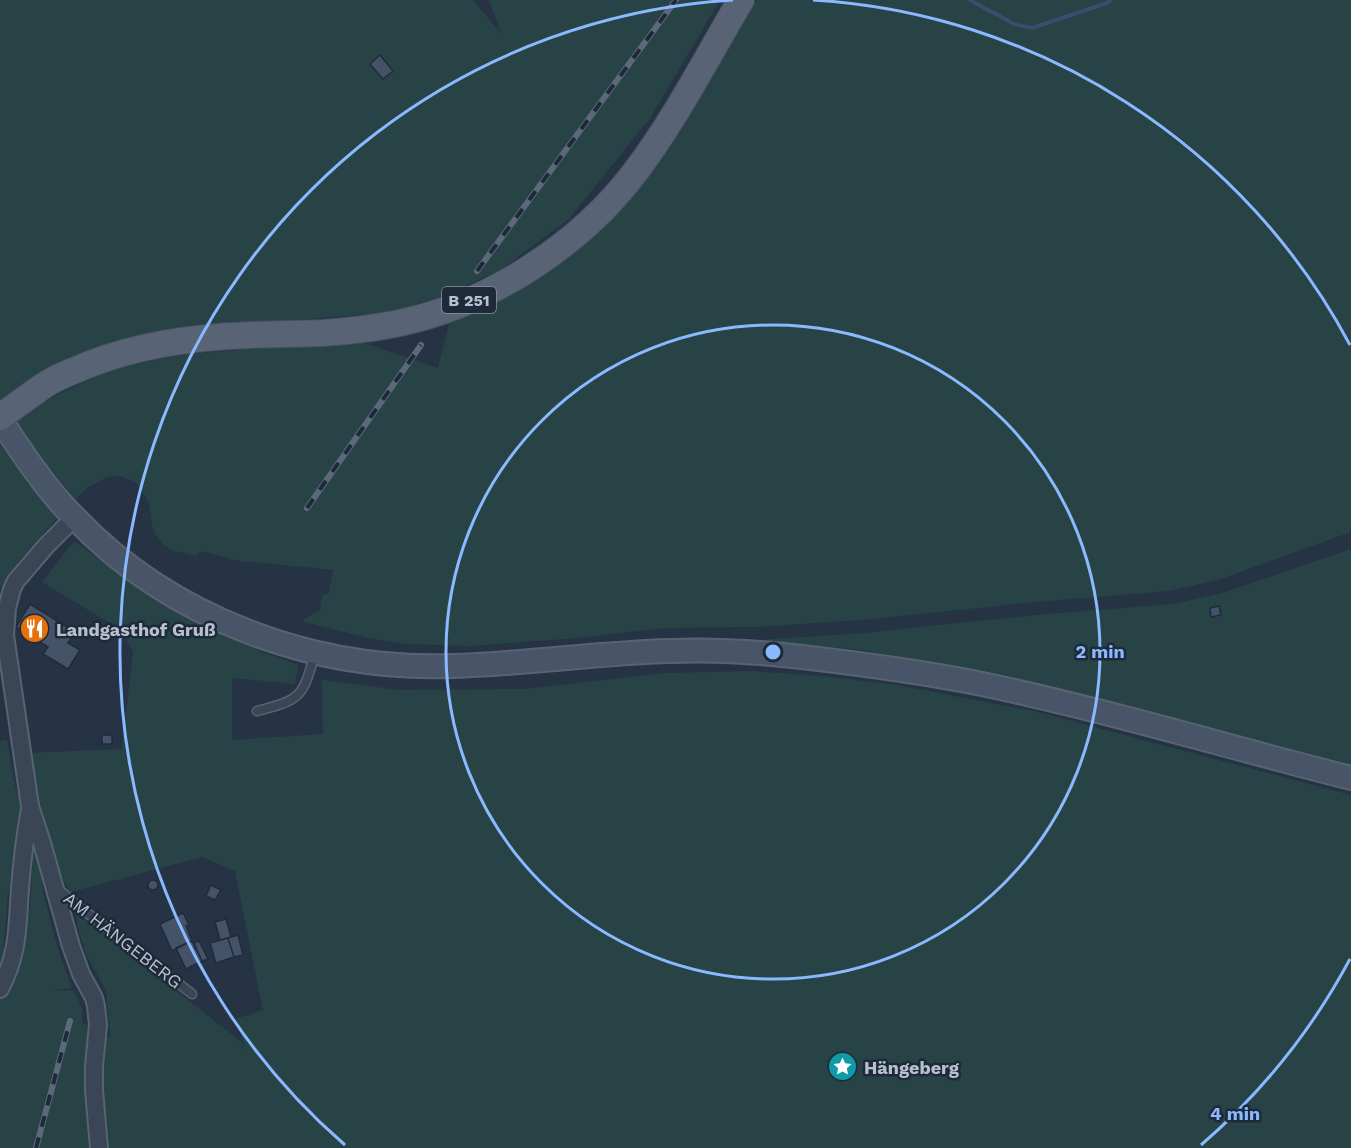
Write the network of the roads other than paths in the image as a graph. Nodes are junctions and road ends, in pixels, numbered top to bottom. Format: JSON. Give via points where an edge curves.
{"nodes":[{"id":1,"x":741,"y":0,"type":"edge"},
{"id":2,"x":0,"y":418,"type":"edge"},
{"id":3,"x":74,"y":518,"type":"junction"},
{"id":4,"x":315,"y":653,"type":"junction"},
{"id":5,"x":256,"y":711,"type":"dead end"},
{"id":6,"x":1351,"y":778,"type":"edge"},
{"id":7,"x":30,"y":806,"type":"junction"},
{"id":8,"x":54,"y":885,"type":"junction"},
{"id":9,"x":0,"y":989,"type":"edge"},
{"id":10,"x":192,"y":994,"type":"dead end"},
{"id":11,"x":99,"y":1148,"type":"edge"}],
"edges":[{"from":1,"to":2,"type":"main road","number":"B 251","via":[[635,172],[578,233],[510,280],[446,309],[405,322],[321,333],[213,337],[126,351],[49,382]]},
{"from":2,"to":3,"type":"main road","via":[[37,474]]},
{"from":3,"to":4,"type":"main road","via":[[117,556],[186,602],[252,633]]},
{"from":3,"to":7,"type":"street","name":"AM HÄNGEBERG","via":[[16,581],[7,608],[5,635]]},
{"from":4,"to":5,"type":"lane","via":[[301,693],[290,701]]},
{"from":4,"to":6,"type":"main road","via":[[417,667],[679,650],[805,657],[983,685]]},
{"from":7,"to":8,"type":"street","name":"AM HÄNGEBERG"},
{"from":7,"to":9,"type":"street","via":[[14,954]]},
{"from":8,"to":10,"type":"lane","name":"AM HÄNGEBERG"},
{"from":8,"to":11,"type":"street","name":"AM HÄNGEBERG","via":[[71,946],[96,1006],[94,1090]]}]}
